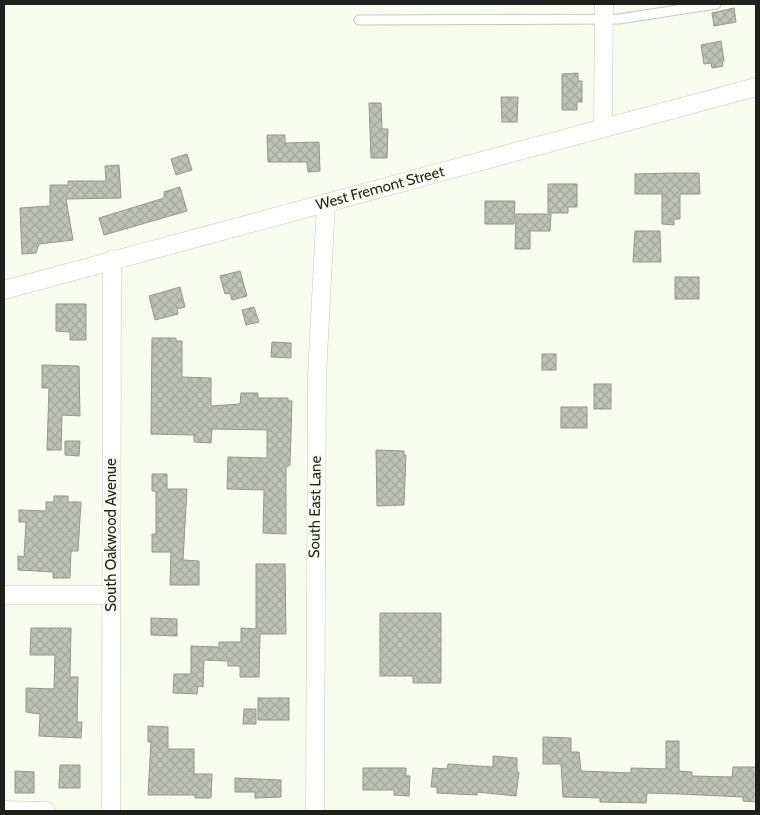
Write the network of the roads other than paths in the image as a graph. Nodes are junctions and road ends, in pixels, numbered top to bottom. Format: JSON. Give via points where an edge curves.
{"nodes":[{"id":1,"x":716,"y":4,"type":"edge"},
{"id":2,"x":604,"y":11,"type":"edge"},
{"id":3,"x":359,"y":20,"type":"dead end"},
{"id":4,"x":756,"y":87,"type":"edge"},
{"id":5,"x":603,"y":128,"type":"junction"},
{"id":6,"x":326,"y":203,"type":"junction"},
{"id":7,"x":112,"y":259,"type":"junction"},
{"id":8,"x":4,"y":290,"type":"edge"},
{"id":9,"x":4,"y":595,"type":"edge"},
{"id":10,"x":111,"y":595,"type":"junction"},
{"id":11,"x":4,"y":810,"type":"edge"},
{"id":12,"x":46,"y":811,"type":"edge"},
{"id":13,"x":111,"y":811,"type":"edge"},
{"id":14,"x":315,"y":811,"type":"edge"}],
"edges":[{"from":1,"to":2,"type":"lane","via":[[619,19]]},
{"from":2,"to":3,"type":"lane"},
{"from":2,"to":5,"type":"street"},
{"from":4,"to":5,"type":"street","name":"West Fremont Street"},
{"from":5,"to":6,"type":"street","name":"West Fremont Street"},
{"from":6,"to":7,"type":"street","name":"West Fremont Street"},
{"from":6,"to":14,"type":"street","name":"South East Lane","via":[[317,376]]},
{"from":7,"to":8,"type":"street","name":"West Fremont Street"},
{"from":7,"to":10,"type":"street","name":"South Oakwood Avenue"},
{"from":9,"to":10,"type":"street"},
{"from":10,"to":13,"type":"street","name":"South Oakwood Avenue"},
{"from":11,"to":12,"type":"street"}]}
